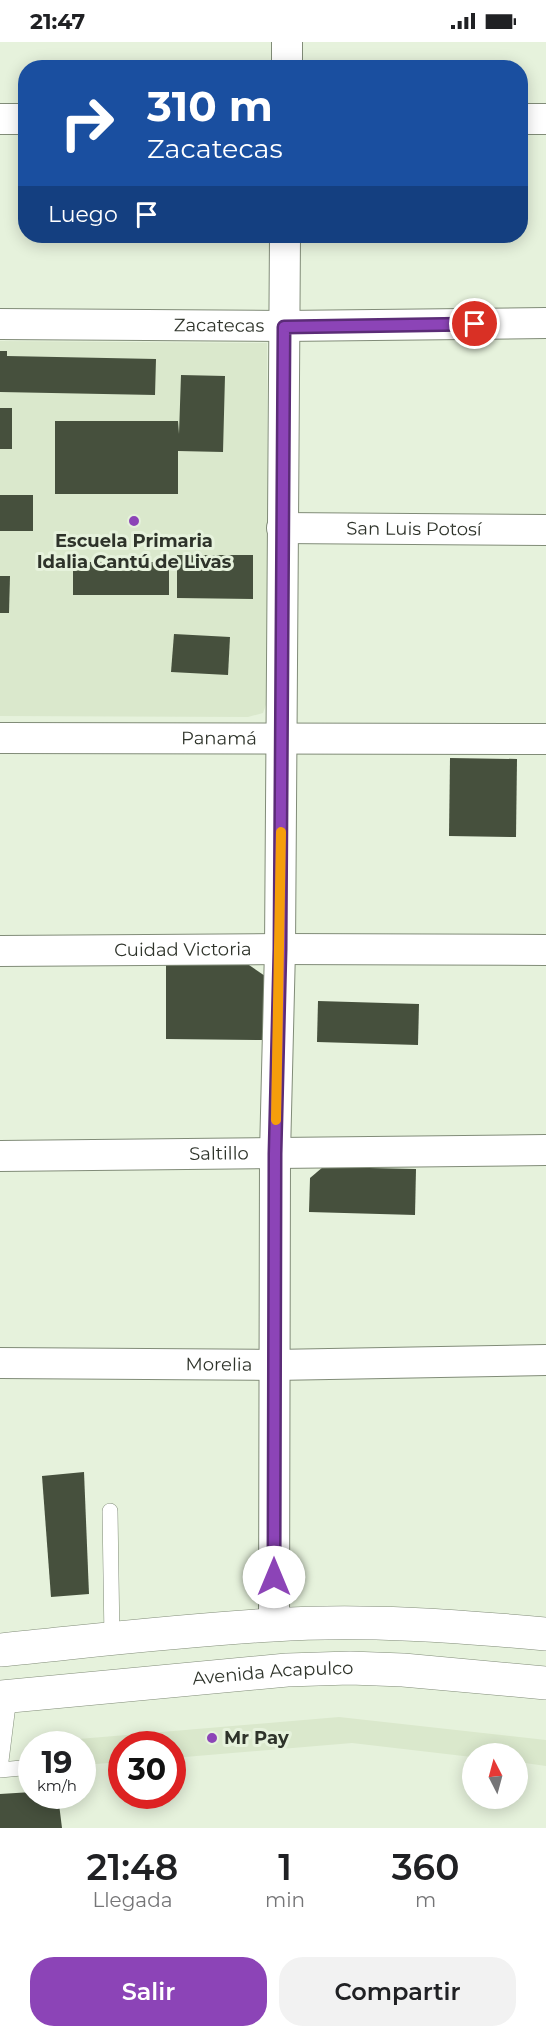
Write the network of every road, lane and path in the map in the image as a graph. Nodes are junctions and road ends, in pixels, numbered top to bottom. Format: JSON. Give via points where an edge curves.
{"nodes":[{"id":1,"x":287,"y":42,"type":"edge"},
{"id":2,"x":287,"y":60,"type":"edge"},
{"id":3,"x":0,"y":119,"type":"edge"},
{"id":4,"x":18,"y":119,"type":"edge"},
{"id":5,"x":528,"y":119,"type":"edge"},
{"id":6,"x":546,"y":119,"type":"edge"},
{"id":7,"x":285,"y":243,"type":"edge"},
{"id":8,"x":546,"y":323,"type":"edge"},
{"id":9,"x":0,"y":324,"type":"edge"},
{"id":10,"x":284,"y":327,"type":"junction"},
{"id":11,"x":282,"y":528,"type":"junction"},
{"id":12,"x":546,"y":530,"type":"edge"},
{"id":13,"x":0,"y":738,"type":"edge"},
{"id":14,"x":281,"y":738,"type":"junction"},
{"id":15,"x":546,"y":739,"type":"edge"},
{"id":16,"x":280,"y":949,"type":"junction"},
{"id":17,"x":546,"y":950,"type":"edge"},
{"id":18,"x":0,"y":951,"type":"edge"},
{"id":19,"x":546,"y":1150,"type":"edge"},
{"id":20,"x":275,"y":1154,"type":"junction"},
{"id":21,"x":0,"y":1156,"type":"edge"},
{"id":22,"x":546,"y":1360,"type":"edge"},
{"id":23,"x":0,"y":1363,"type":"edge"},
{"id":24,"x":274,"y":1365,"type":"junction"},
{"id":25,"x":110,"y":1511,"type":"dead end"},
{"id":26,"x":274,"y":1625,"type":"junction"},
{"id":27,"x":546,"y":1634,"type":"edge"},
{"id":28,"x":112,"y":1640,"type":"junction"},
{"id":29,"x":0,"y":1650,"type":"edge"},
{"id":30,"x":546,"y":1683,"type":"edge"},
{"id":31,"x":4,"y":1697,"type":"edge"},
{"id":32,"x":18,"y":1768,"type":"edge"},
{"id":33,"x":0,"y":1769,"type":"edge"}],
"edges":[{"from":1,"to":2,"type":"street"},
{"from":3,"to":4,"type":"street"},
{"from":5,"to":6,"type":"street"},
{"from":7,"to":10,"type":"street"},
{"from":8,"to":10,"type":"street","name":"Zacatecas"},
{"from":9,"to":10,"type":"street","name":"Zacatecas"},
{"from":10,"to":11,"type":"street"},
{"from":11,"to":12,"type":"street","name":"San Luis Potosí"},
{"from":11,"to":14,"type":"street"},
{"from":13,"to":14,"type":"street","name":"Panamá"},
{"from":14,"to":15,"type":"street","name":"Panamá"},
{"from":14,"to":16,"type":"street"},
{"from":16,"to":17,"type":"street","name":"Cuidad Victoria"},
{"from":16,"to":18,"type":"street","name":"Cuidad Victoria"},
{"from":16,"to":20,"type":"street"},
{"from":19,"to":20,"type":"street","name":"Saltillo"},
{"from":20,"to":21,"type":"street","name":"Saltillo"},
{"from":20,"to":24,"type":"street"},
{"from":22,"to":24,"type":"street","name":"Morelia"},
{"from":23,"to":24,"type":"street","name":"Morelia"},
{"from":24,"to":26,"type":"street"},
{"from":25,"to":28,"type":"lane"},
{"from":26,"to":27,"type":"main road","via":[[474,1627]]},
{"from":26,"to":28,"type":"main road"},
{"from":28,"to":29,"type":"main road"},
{"from":30,"to":31,"type":"main road","name":"Avenida Acapulco","via":[[350,1668],[287,1670]]},
{"from":31,"to":33,"type":"lane"},
{"from":32,"to":33,"type":"lane"}]}
